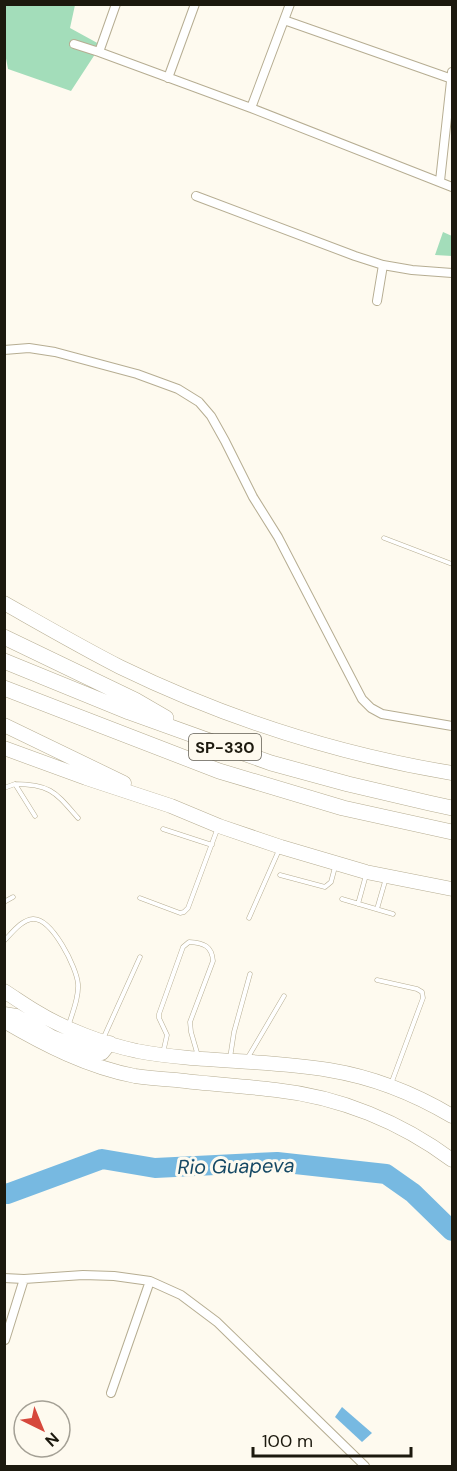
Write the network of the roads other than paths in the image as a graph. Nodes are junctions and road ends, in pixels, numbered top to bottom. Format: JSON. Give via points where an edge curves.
{"nodes":[{"id":1,"x":116,"y":4,"type":"edge"},
{"id":2,"x":195,"y":4,"type":"edge"},
{"id":3,"x":290,"y":4,"type":"edge"},
{"id":4,"x":284,"y":20,"type":"junction"},
{"id":5,"x":74,"y":45,"type":"dead end"},
{"id":6,"x":99,"y":52,"type":"junction"},
{"id":7,"x":453,"y":72,"type":"edge"},
{"id":8,"x":168,"y":78,"type":"junction"},
{"id":9,"x":452,"y":80,"type":"edge"},
{"id":10,"x":251,"y":108,"type":"junction"},
{"id":11,"x":440,"y":181,"type":"junction"},
{"id":12,"x":453,"y":187,"type":"edge"},
{"id":13,"x":196,"y":196,"type":"dead end"},
{"id":14,"x":384,"y":265,"type":"junction"},
{"id":15,"x":453,"y":273,"type":"edge"},
{"id":16,"x":377,"y":300,"type":"dead end"},
{"id":17,"x":4,"y":350,"type":"edge"},
{"id":18,"x":384,"y":538,"type":"dead end"},
{"id":19,"x":453,"y":564,"type":"edge"},
{"id":20,"x":4,"y":603,"type":"edge"},
{"id":21,"x":4,"y":637,"type":"edge"},
{"id":22,"x":4,"y":661,"type":"edge"},
{"id":23,"x":4,"y":688,"type":"edge"},
{"id":24,"x":4,"y":725,"type":"edge"},
{"id":25,"x":453,"y":726,"type":"edge"},
{"id":26,"x":203,"y":738,"type":"junction"},
{"id":27,"x":4,"y":748,"type":"edge"},
{"id":28,"x":453,"y":773,"type":"edge"},
{"id":29,"x":15,"y":784,"type":"junction"},
{"id":30,"x":4,"y":788,"type":"edge"},
{"id":31,"x":171,"y":806,"type":"junction"},
{"id":32,"x":453,"y":808,"type":"edge"},
{"id":33,"x":35,"y":816,"type":"dead end"},
{"id":34,"x":78,"y":818,"type":"dead end"},
{"id":35,"x":219,"y":826,"type":"junction"},
{"id":36,"x":163,"y":829,"type":"dead end"},
{"id":37,"x":453,"y":832,"type":"edge"},
{"id":38,"x":212,"y":845,"type":"junction"},
{"id":39,"x":281,"y":847,"type":"junction"},
{"id":40,"x":336,"y":864,"type":"junction"},
{"id":41,"x":366,"y":872,"type":"junction"},
{"id":42,"x":280,"y":875,"type":"dead end"},
{"id":43,"x":386,"y":876,"type":"junction"},
{"id":44,"x":453,"y":889,"type":"edge"},
{"id":45,"x":13,"y":897,"type":"dead end"},
{"id":46,"x":140,"y":898,"type":"dead end"},
{"id":47,"x":342,"y":899,"type":"dead end"},
{"id":48,"x":4,"y":902,"type":"edge"},
{"id":49,"x":358,"y":904,"type":"junction"},
{"id":50,"x":377,"y":909,"type":"junction"},
{"id":51,"x":393,"y":914,"type":"dead end"},
{"id":52,"x":249,"y":918,"type":"dead end"},
{"id":53,"x":4,"y":941,"type":"edge"},
{"id":54,"x":140,"y":957,"type":"dead end"},
{"id":55,"x":250,"y":974,"type":"dead end"},
{"id":56,"x":377,"y":980,"type":"dead end"},
{"id":57,"x":4,"y":991,"type":"edge"},
{"id":58,"x":284,"y":996,"type":"dead end"},
{"id":59,"x":4,"y":1014,"type":"edge"},
{"id":60,"x":4,"y":1021,"type":"edge"},
{"id":61,"x":68,"y":1028,"type":"junction"},
{"id":62,"x":106,"y":1042,"type":"junction"},
{"id":63,"x":162,"y":1055,"type":"junction"},
{"id":64,"x":199,"y":1060,"type":"junction"},
{"id":65,"x":224,"y":1061,"type":"junction"},
{"id":66,"x":245,"y":1062,"type":"junction"},
{"id":67,"x":135,"y":1076,"type":"junction"},
{"id":68,"x":390,"y":1087,"type":"junction"},
{"id":69,"x":453,"y":1116,"type":"edge"},
{"id":70,"x":453,"y":1160,"type":"edge"},
{"id":71,"x":4,"y":1278,"type":"edge"},
{"id":72,"x":24,"y":1279,"type":"junction"},
{"id":73,"x":150,"y":1281,"type":"junction"},
{"id":74,"x":5,"y":1340,"type":"edge"},
{"id":75,"x":111,"y":1393,"type":"dead end"},
{"id":76,"x":365,"y":1467,"type":"edge"}],
"edges":[{"from":1,"to":6,"type":"street"},
{"from":2,"to":8,"type":"street"},
{"from":3,"to":4,"type":"street"},
{"from":4,"to":9,"type":"street"},
{"from":4,"to":10,"type":"street"},
{"from":5,"to":6,"type":"street"},
{"from":6,"to":8,"type":"street"},
{"from":7,"to":9,"type":"street"},
{"from":8,"to":10,"type":"street"},
{"from":9,"to":11,"type":"street"},
{"from":10,"to":11,"type":"street"},
{"from":11,"to":12,"type":"street"},
{"from":13,"to":14,"type":"street"},
{"from":14,"to":15,"type":"street"},
{"from":14,"to":16,"type":"street"},
{"from":17,"to":25,"type":"street","via":[[56,352],[137,374],[178,389],[199,402],[211,416],[278,537],[362,699],[382,714]]},
{"from":18,"to":19,"type":"lane"},
{"from":20,"to":28,"type":"main road","via":[[120,666],[212,707],[319,744]]},
{"from":21,"to":26,"type":"highway","via":[[135,700]]},
{"from":22,"to":26,"type":"highway","number":"SP-330"},
{"from":23,"to":37,"type":"highway","number":"SP-330","via":[[219,771],[343,808]]},
{"from":24,"to":31,"type":"main road"},
{"from":26,"to":32,"type":"highway","number":"SP-330","via":[[271,763]]},
{"from":27,"to":31,"type":"main road"},
{"from":29,"to":30,"type":"lane"},
{"from":29,"to":33,"type":"lane"},
{"from":29,"to":34,"type":"lane","via":[[50,790]]},
{"from":31,"to":35,"type":"main road"},
{"from":35,"to":38,"type":"lane"},
{"from":35,"to":39,"type":"main road"},
{"from":36,"to":38,"type":"lane"},
{"from":38,"to":46,"type":"lane","via":[[184,912]]},
{"from":39,"to":40,"type":"main road"},
{"from":39,"to":52,"type":"lane"},
{"from":40,"to":41,"type":"main road"},
{"from":40,"to":42,"type":"lane","via":[[331,882],[325,887]]},
{"from":41,"to":43,"type":"main road"},
{"from":41,"to":49,"type":"lane"},
{"from":43,"to":44,"type":"main road"},
{"from":43,"to":50,"type":"lane"},
{"from":45,"to":48,"type":"lane"},
{"from":47,"to":49,"type":"lane"},
{"from":49,"to":50,"type":"lane"},
{"from":50,"to":51,"type":"lane"},
{"from":53,"to":61,"type":"lane","via":[[32,919],[53,930],[78,978]]},
{"from":54,"to":62,"type":"lane"},
{"from":55,"to":65,"type":"lane"},
{"from":56,"to":68,"type":"lane","via":[[417,989],[423,998]]},
{"from":57,"to":61,"type":"main road"},
{"from":58,"to":66,"type":"lane"},
{"from":59,"to":62,"type":"main road","via":[[97,1054],[102,1053]]},
{"from":60,"to":67,"type":"main road","via":[[58,1050]]},
{"from":61,"to":62,"type":"main road"},
{"from":62,"to":63,"type":"main road"},
{"from":63,"to":64,"type":"main road"},
{"from":63,"to":64,"type":"lane","via":[[167,1035],[159,1018],[160,1008],[183,947],[193,942],[209,948],[213,962],[190,1022]]},
{"from":64,"to":65,"type":"main road"},
{"from":65,"to":66,"type":"main road"},
{"from":65,"to":67,"type":"main road","via":[[205,1079],[141,1070]]},
{"from":66,"to":68,"type":"main road","via":[[330,1070]]},
{"from":67,"to":70,"type":"main road","via":[[277,1090],[331,1100],[395,1125]]},
{"from":68,"to":69,"type":"main road"},
{"from":71,"to":72,"type":"street"},
{"from":72,"to":73,"type":"street","via":[[83,1275]]},
{"from":72,"to":74,"type":"street"},
{"from":73,"to":75,"type":"street"},
{"from":73,"to":76,"type":"street","via":[[181,1295],[217,1322]]}]}
